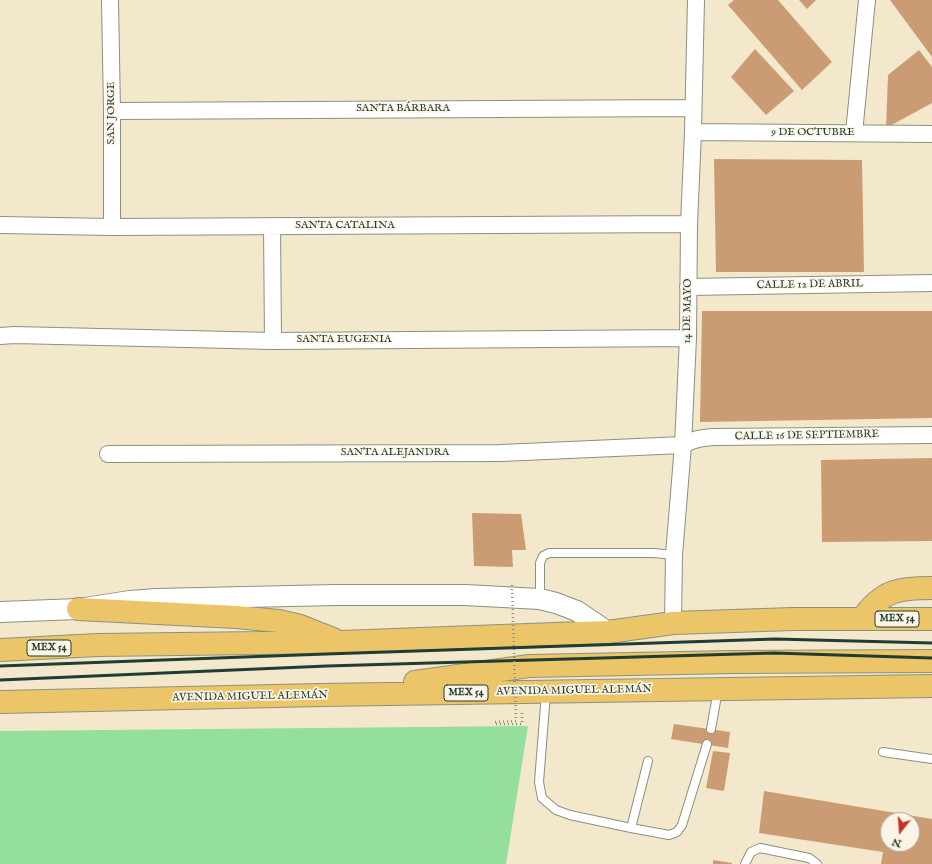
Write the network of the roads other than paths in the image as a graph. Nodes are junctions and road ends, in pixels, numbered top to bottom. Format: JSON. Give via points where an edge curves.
{"nodes":[{"id":1,"x":110,"y":0,"type":"edge"},
{"id":2,"x":696,"y":0,"type":"edge"},
{"id":3,"x":867,"y":0,"type":"edge"},
{"id":4,"x":693,"y":108,"type":"junction"},
{"id":5,"x":112,"y":111,"type":"junction"},
{"id":6,"x":693,"y":132,"type":"junction"},
{"id":7,"x":854,"y":133,"type":"junction"},
{"id":8,"x":932,"y":134,"type":"edge"},
{"id":9,"x":690,"y":224,"type":"junction"},
{"id":10,"x":0,"y":225,"type":"edge"},
{"id":11,"x":112,"y":226,"type":"junction"},
{"id":12,"x":272,"y":226,"type":"junction"},
{"id":13,"x":932,"y":283,"type":"edge"},
{"id":14,"x":688,"y":287,"type":"junction"},
{"id":15,"x":0,"y":336,"type":"edge"},
{"id":16,"x":688,"y":338,"type":"junction"},
{"id":17,"x":273,"y":341,"type":"junction"},
{"id":18,"x":932,"y":435,"type":"edge"},
{"id":19,"x":683,"y":445,"type":"junction"},
{"id":20,"x":108,"y":454,"type":"dead end"},
{"id":21,"x":674,"y":554,"type":"junction"},
{"id":22,"x":932,"y":588,"type":"edge"},
{"id":23,"x":540,"y":599,"type":"junction"},
{"id":24,"x":78,"y":609,"type":"junction"},
{"id":25,"x":0,"y":612,"type":"edge"},
{"id":26,"x":862,"y":619,"type":"junction"},
{"id":27,"x":932,"y":619,"type":"edge"},
{"id":28,"x":673,"y":623,"type":"junction"},
{"id":29,"x":608,"y":632,"type":"junction"},
{"id":30,"x":341,"y":642,"type":"junction"},
{"id":31,"x":0,"y":650,"type":"edge"},
{"id":32,"x":932,"y":662,"type":"edge"},
{"id":33,"x":932,"y":686,"type":"edge"},
{"id":34,"x":718,"y":689,"type":"junction"},
{"id":35,"x":546,"y":692,"type":"junction"},
{"id":36,"x":320,"y":695,"type":"junction"},
{"id":37,"x":0,"y":702,"type":"edge"},
{"id":38,"x":711,"y":729,"type":"dead end"},
{"id":39,"x":707,"y":744,"type":"dead end"},
{"id":40,"x":883,"y":752,"type":"dead end"},
{"id":41,"x":932,"y":759,"type":"edge"},
{"id":42,"x":648,"y":762,"type":"dead end"},
{"id":43,"x":631,"y":828,"type":"junction"},
{"id":44,"x":745,"y":864,"type":"edge"},
{"id":45,"x":817,"y":864,"type":"edge"}],
"edges":[{"from":1,"to":5,"type":"street","name":"SAN JORGE"},
{"from":2,"to":4,"type":"street","name":"14 DE MAYO"},
{"from":3,"to":7,"type":"street"},
{"from":4,"to":5,"type":"street","name":"SANTA BÁRBARA"},
{"from":4,"to":6,"type":"street","name":"14 DE MAYO"},
{"from":5,"to":11,"type":"street","name":"SAN JORGE"},
{"from":6,"to":7,"type":"street","name":"9 DE OCTUBRE"},
{"from":6,"to":9,"type":"street","name":"14 DE MAYO"},
{"from":7,"to":8,"type":"street","name":"9 DE OCTUBRE"},
{"from":9,"to":12,"type":"street","name":"SANTA CATALINA"},
{"from":9,"to":14,"type":"street","name":"14 DE MAYO"},
{"from":10,"to":11,"type":"street","name":"SANTA CATALINA"},
{"from":11,"to":12,"type":"street","name":"SANTA CATALINA"},
{"from":12,"to":17,"type":"street"},
{"from":13,"to":14,"type":"street","name":"CALLE 12 DE ABRIL"},
{"from":14,"to":16,"type":"street","name":"14 DE MAYO"},
{"from":15,"to":17,"type":"street","name":"SANTA EUGENIA"},
{"from":16,"to":17,"type":"street","name":"SANTA EUGENIA"},
{"from":16,"to":19,"type":"street","name":"14 DE MAYO"},
{"from":18,"to":19,"type":"street","name":"CALLE 16 DE SEPTIEMBRE","via":[[713,437],[692,440]]},
{"from":19,"to":20,"type":"street","name":"SANTA ALEJANDRA","via":[[501,453]]},
{"from":19,"to":21,"type":"street","name":"14 DE MAYO"},
{"from":21,"to":23,"type":"lane","via":[[549,553],[543,556],[540,563]]},
{"from":21,"to":28,"type":"street","name":"14 DE MAYO"},
{"from":22,"to":26,"type":"highway","via":[[892,592],[876,602]]},
{"from":23,"to":24,"type":"street","via":[[465,595],[181,598],[130,601]]},
{"from":23,"to":29,"type":"street","via":[[577,611]]},
{"from":24,"to":25,"type":"street"},
{"from":24,"to":30,"type":"highway","via":[[279,621],[300,626]]},
{"from":26,"to":27,"type":"highway","number":"MEX 54"},
{"from":26,"to":28,"type":"highway","number":"MEX 54"},
{"from":28,"to":29,"type":"highway","number":"MEX 54"},
{"from":29,"to":30,"type":"highway","number":"MEX 54"},
{"from":30,"to":31,"type":"highway","number":"MEX 54"},
{"from":32,"to":36,"type":"highway","via":[[529,666]]},
{"from":33,"to":34,"type":"highway","name":"AVENIDA MIGUEL ALEMÁN","number":"MEX 54"},
{"from":34,"to":35,"type":"highway","name":"AVENIDA MIGUEL ALEMÁN","number":"MEX 54"},
{"from":34,"to":38,"type":"lane"},
{"from":35,"to":36,"type":"highway","name":"AVENIDA MIGUEL ALEMÁN","number":"MEX 54"},
{"from":35,"to":43,"type":"lane","via":[[539,782],[542,798],[556,810],[570,815]]},
{"from":36,"to":37,"type":"highway","name":"AVENIDA MIGUEL ALEMÁN","number":"MEX 54"},
{"from":39,"to":43,"type":"lane","via":[[682,826],[677,832],[669,835]]},
{"from":40,"to":41,"type":"lane"},
{"from":42,"to":43,"type":"lane"},
{"from":44,"to":45,"type":"lane","via":[[751,852],[760,848],[810,858]]}]}
